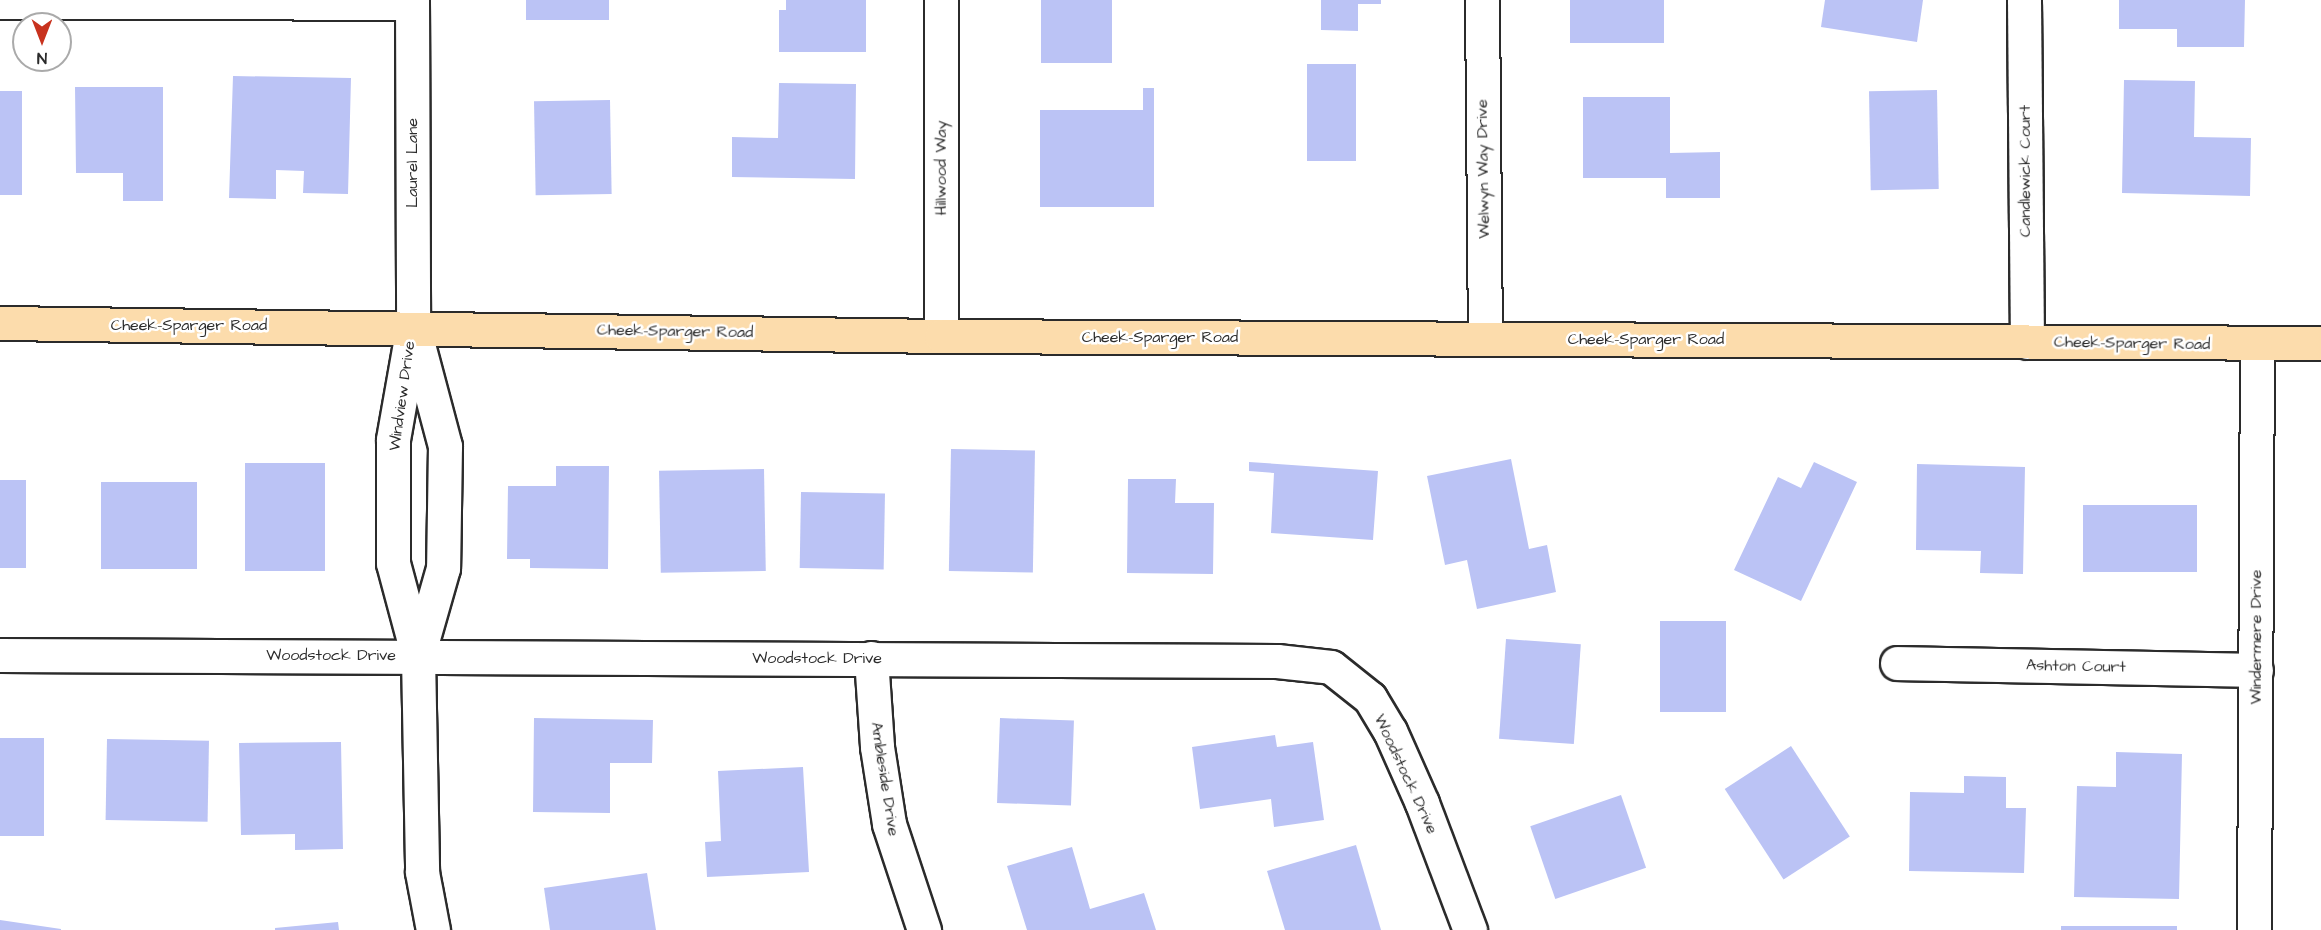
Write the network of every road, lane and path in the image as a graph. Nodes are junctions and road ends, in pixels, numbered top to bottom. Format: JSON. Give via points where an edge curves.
{"nodes":[{"id":1,"x":941,"y":0,"type":"edge"},
{"id":2,"x":1482,"y":0,"type":"edge"},
{"id":3,"x":2024,"y":0,"type":"edge"},
{"id":4,"x":0,"y":2,"type":"edge"},
{"id":5,"x":412,"y":2,"type":"edge"},
{"id":6,"x":0,"y":323,"type":"edge"},
{"id":7,"x":413,"y":326,"type":"junction"},
{"id":8,"x":940,"y":336,"type":"junction"},
{"id":9,"x":1485,"y":338,"type":"junction"},
{"id":10,"x":2026,"y":342,"type":"junction"},
{"id":11,"x":2257,"y":344,"type":"junction"},
{"id":12,"x":2321,"y":344,"type":"edge"},
{"id":13,"x":0,"y":655,"type":"edge"},
{"id":14,"x":418,"y":656,"type":"junction"},
{"id":15,"x":871,"y":658,"type":"junction"},
{"id":16,"x":1897,"y":663,"type":"dead end"},
{"id":17,"x":2256,"y":670,"type":"junction"},
{"id":18,"x":433,"y":930,"type":"edge"},
{"id":19,"x":924,"y":930,"type":"edge"},
{"id":20,"x":1470,"y":930,"type":"edge"},
{"id":21,"x":2254,"y":930,"type":"edge"}],
"edges":[{"from":1,"to":8,"type":"street","name":"Hillwood Way"},
{"from":2,"to":9,"type":"street","name":"Welwyn Way Drive"},
{"from":3,"to":10,"type":"street","name":"Candlewick Court"},
{"from":4,"to":5,"type":"street"},
{"from":5,"to":7,"type":"street","name":"Laurel Lane"},
{"from":6,"to":7,"type":"main road","name":"Cheek-Sparger Road"},
{"from":7,"to":8,"type":"main road","name":"Cheek-Sparger Road"},
{"from":7,"to":14,"type":"street","name":"Windview Drive","via":[[393,440],[393,563]]},
{"from":7,"to":14,"type":"street","name":"Windview Drive","via":[[445,446],[443,568]]},
{"from":8,"to":9,"type":"main road","name":"Cheek-Sparger Road"},
{"from":9,"to":10,"type":"main road","name":"Cheek-Sparger Road"},
{"from":10,"to":11,"type":"main road","name":"Cheek-Sparger Road"},
{"from":11,"to":12,"type":"main road","name":"Cheek-Sparger Road"},
{"from":11,"to":17,"type":"street","name":"Windermere Drive"},
{"from":13,"to":14,"type":"street","name":"Woodstock Drive"},
{"from":14,"to":15,"type":"street","name":"Woodstock Drive"},
{"from":14,"to":18,"type":"street","name":"Windview Drive","via":[[422,872]]},
{"from":15,"to":19,"type":"street","name":"Ambleside Drive","via":[[889,824]]},
{"from":15,"to":20,"type":"street","name":"Woodstock Drive","via":[[1277,661],[1331,667],[1370,698],[1390,731]]},
{"from":16,"to":17,"type":"street","name":"Ashton Court"},
{"from":17,"to":21,"type":"street","name":"Windermere Drive"}]}
